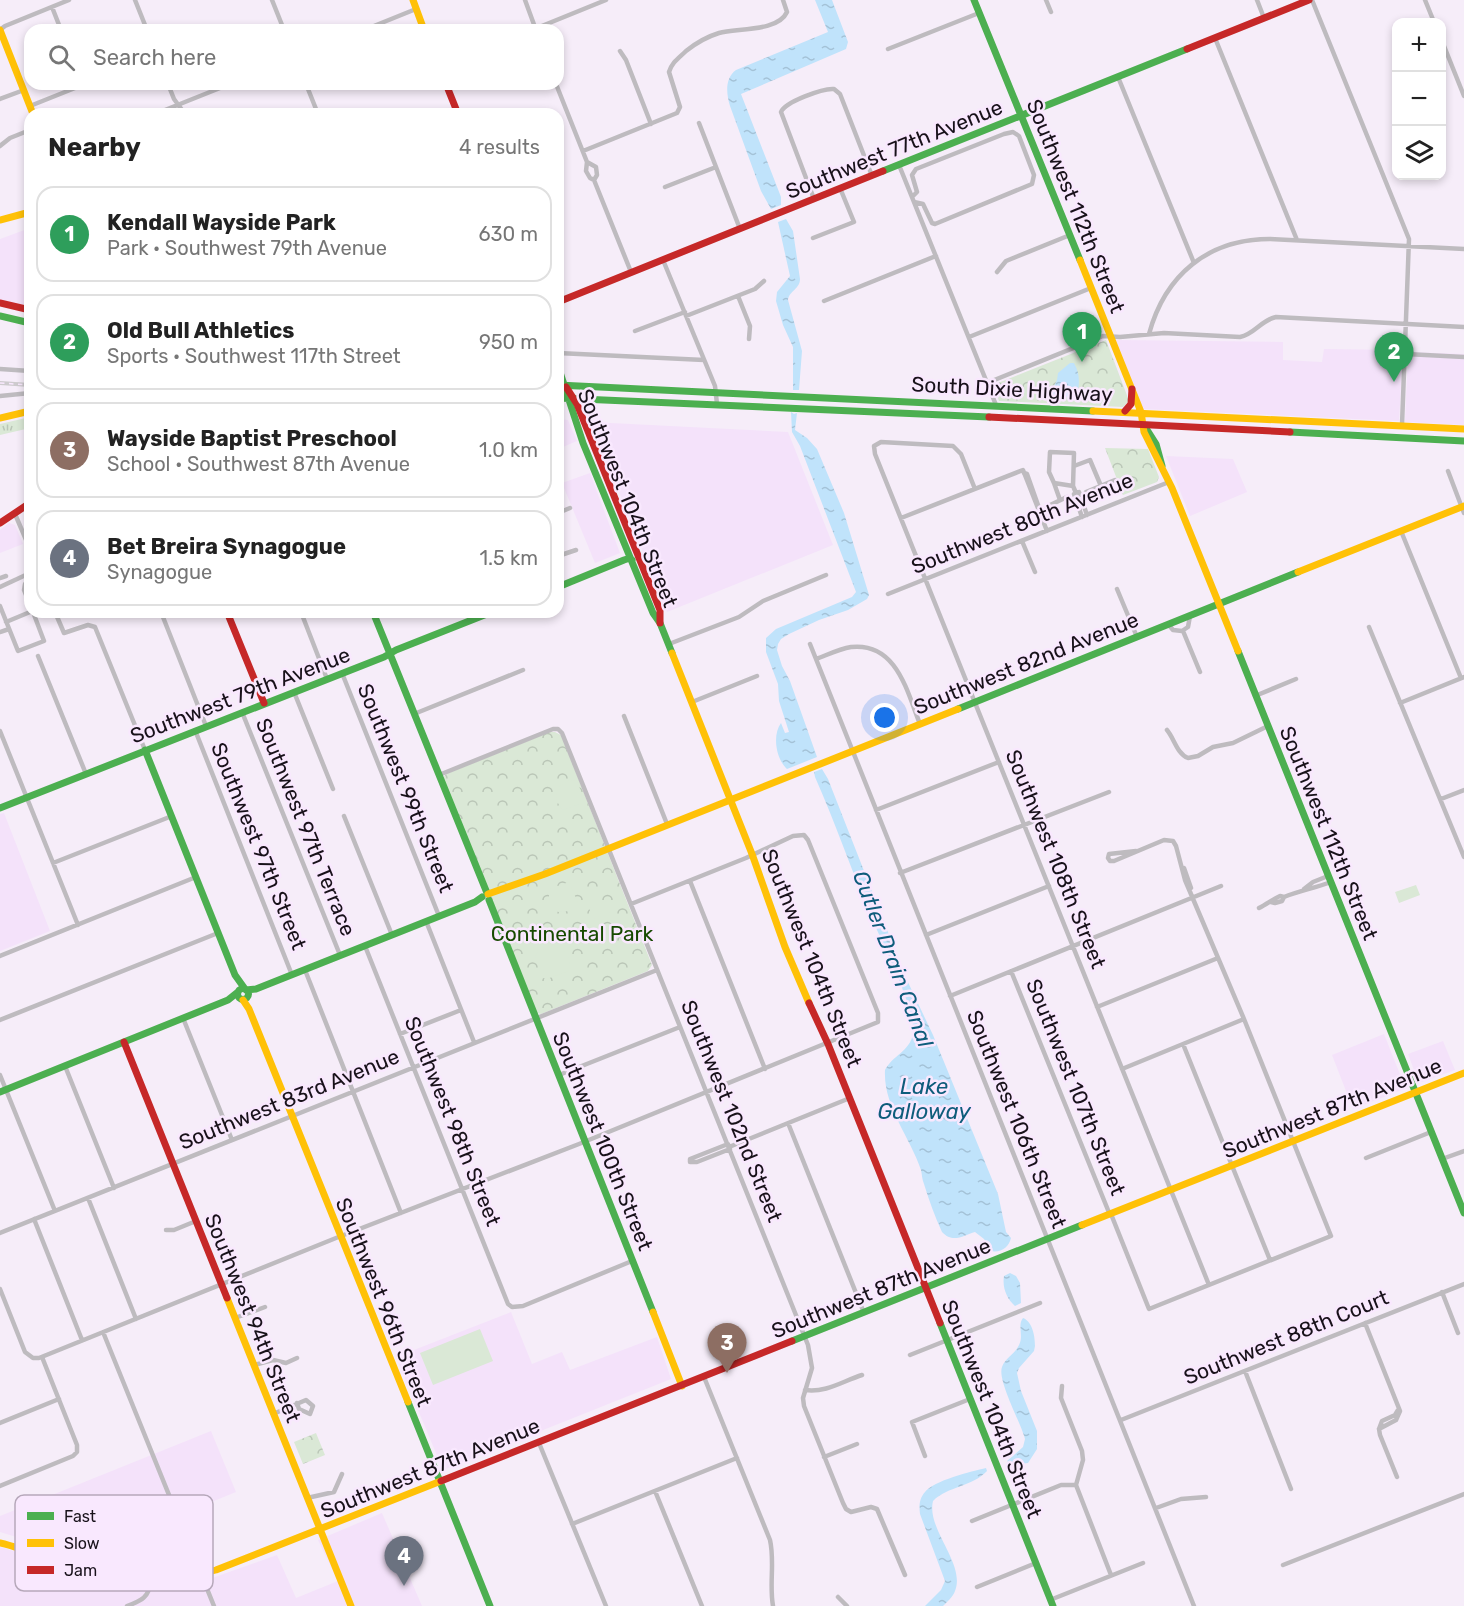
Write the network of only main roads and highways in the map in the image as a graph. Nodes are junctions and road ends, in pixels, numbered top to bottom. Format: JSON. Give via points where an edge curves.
{"nodes":[{"id":1,"x":412,"y":0,"type":"edge"},
{"id":2,"x":974,"y":0,"type":"edge"},
{"id":3,"x":1311,"y":0,"type":"edge"},
{"id":4,"x":422,"y":24,"type":"edge"},
{"id":5,"x":0,"y":30,"type":"edge"},
{"id":6,"x":24,"y":90,"type":"edge"},
{"id":7,"x":24,"y":90,"type":"edge"},
{"id":8,"x":448,"y":90,"type":"edge"},
{"id":9,"x":31,"y":108,"type":"edge"},
{"id":10,"x":456,"y":108,"type":"edge"},
{"id":11,"x":1021,"y":116,"type":"junction"},
{"id":12,"x":24,"y":214,"type":"edge"},
{"id":13,"x":0,"y":220,"type":"edge"},
{"id":14,"x":564,"y":300,"type":"edge"},
{"id":15,"x":0,"y":303,"type":"edge"},
{"id":16,"x":18,"y":308,"type":"junction"},
{"id":17,"x":24,"y":309,"type":"edge"},
{"id":18,"x":0,"y":316,"type":"edge"},
{"id":19,"x":14,"y":319,"type":"junction"},
{"id":20,"x":24,"y":322,"type":"edge"},
{"id":21,"x":564,"y":386,"type":"edge"},
{"id":22,"x":564,"y":389,"type":"edge"},
{"id":23,"x":1132,"y":389,"type":"junction"},
{"id":24,"x":564,"y":398,"type":"edge"},
{"id":25,"x":570,"y":398,"type":"junction"},
{"id":26,"x":594,"y":399,"type":"junction"},
{"id":27,"x":996,"y":405,"type":"junction"},
{"id":28,"x":1125,"y":411,"type":"junction"},
{"id":29,"x":24,"y":412,"type":"edge"},
{"id":30,"x":580,"y":412,"type":"junction"},
{"id":31,"x":1141,"y":412,"type":"junction"},
{"id":32,"x":1000,"y":417,"type":"junction"},
{"id":33,"x":0,"y":418,"type":"edge"},
{"id":34,"x":1144,"y":425,"type":"junction"},
{"id":35,"x":1402,"y":426,"type":"junction"},
{"id":36,"x":577,"y":428,"type":"junction"},
{"id":37,"x":1464,"y":429,"type":"edge"},
{"id":38,"x":589,"y":434,"type":"junction"},
{"id":39,"x":1380,"y":437,"type":"junction"},
{"id":40,"x":1464,"y":441,"type":"edge"},
{"id":41,"x":24,"y":507,"type":"edge"},
{"id":42,"x":1463,"y":508,"type":"edge"},
{"id":43,"x":0,"y":523,"type":"edge"},
{"id":44,"x":630,"y":558,"type":"junction"},
{"id":45,"x":643,"y":569,"type":"junction"},
{"id":46,"x":564,"y":585,"type":"edge"},
{"id":47,"x":1218,"y":604,"type":"junction"},
{"id":48,"x":229,"y":618,"type":"edge"},
{"id":49,"x":375,"y":618,"type":"edge"},
{"id":50,"x":477,"y":618,"type":"edge"},
{"id":51,"x":660,"y":622,"type":"junction"},
{"id":52,"x":389,"y":654,"type":"junction"},
{"id":53,"x":264,"y":703,"type":"junction"},
{"id":54,"x":145,"y":750,"type":"junction"},
{"id":55,"x":730,"y":799,"type":"junction"},
{"id":56,"x":0,"y":808,"type":"edge"},
{"id":57,"x":486,"y":897,"type":"junction"},
{"id":58,"x":244,"y":994,"type":"junction"},
{"id":59,"x":124,"y":1042,"type":"junction"},
{"id":60,"x":1464,"y":1073,"type":"edge"},
{"id":61,"x":3,"y":1091,"type":"edge"},
{"id":62,"x":1416,"y":1092,"type":"junction"},
{"id":63,"x":1464,"y":1213,"type":"edge"},
{"id":64,"x":926,"y":1287,"type":"junction"},
{"id":65,"x":682,"y":1386,"type":"junction"},
{"id":66,"x":439,"y":1482,"type":"junction"},
{"id":67,"x":320,"y":1529,"type":"junction"},
{"id":68,"x":0,"y":1543,"type":"edge"},
{"id":69,"x":15,"y":1547,"type":"edge"},
{"id":70,"x":213,"y":1571,"type":"edge"},
{"id":71,"x":1051,"y":1603,"type":"edge"},
{"id":72,"x":351,"y":1606,"type":"edge"},
{"id":73,"x":490,"y":1606,"type":"edge"}],
"edges":[{"from":1,"to":4,"type":"main road"},
{"from":2,"to":11,"type":"main road","name":"Southwest 112th Street"},
{"from":3,"to":11,"type":"main road","name":"Southwest 77th Avenue"},
{"from":5,"to":6,"type":"main road"},
{"from":7,"to":9,"type":"main road"},
{"from":8,"to":10,"type":"main road"},
{"from":11,"to":14,"type":"main road","name":"Southwest 77th Avenue"},
{"from":11,"to":23,"type":"main road","name":"Southwest 112th Street"},
{"from":12,"to":13,"type":"main road"},
{"from":15,"to":16,"type":"main road"},
{"from":16,"to":17,"type":"main road"},
{"from":16,"to":19,"type":"main road"},
{"from":18,"to":19,"type":"main road"},
{"from":19,"to":20,"type":"main road"},
{"from":21,"to":27,"type":"main road","name":"South Dixie Highway"},
{"from":22,"to":25,"type":"main road","name":"Southwest 104th Street"},
{"from":23,"to":28,"type":"main road","via":[[1131,404]]},
{"from":23,"to":31,"type":"main road","name":"Southwest 112th Street"},
{"from":24,"to":25,"type":"main road","name":"South Dixie Highway"},
{"from":25,"to":26,"type":"main road","name":"South Dixie Highway"},
{"from":25,"to":30,"type":"main road","name":"Southwest 104th Street"},
{"from":25,"to":36,"type":"main road","name":"Southwest 104th Street"},
{"from":26,"to":30,"type":"main road"},
{"from":26,"to":32,"type":"main road","name":"South Dixie Highway"},
{"from":27,"to":28,"type":"main road","name":"South Dixie Highway"},
{"from":27,"to":32,"type":"main road"},
{"from":28,"to":31,"type":"main road","name":"South Dixie Highway"},
{"from":29,"to":33,"type":"main road"},
{"from":30,"to":38,"type":"main road","name":"Southwest 104th Street"},
{"from":31,"to":34,"type":"main road","name":"Southwest 112th Street"},
{"from":31,"to":35,"type":"main road","name":"South Dixie Highway"},
{"from":32,"to":34,"type":"main road","name":"South Dixie Highway"},
{"from":34,"to":39,"type":"main road","name":"South Dixie Highway"},
{"from":34,"to":47,"type":"main road","name":"Southwest 112th Street"},
{"from":35,"to":37,"type":"main road","name":"South Dixie Highway"},
{"from":35,"to":39,"type":"main road","via":[[1395,433]]},
{"from":36,"to":38,"type":"main road"},
{"from":36,"to":44,"type":"main road","name":"Southwest 104th Street"},
{"from":38,"to":45,"type":"main road","name":"Southwest 104th Street"},
{"from":39,"to":40,"type":"main road","name":"South Dixie Highway"},
{"from":41,"to":43,"type":"main road"},
{"from":42,"to":47,"type":"main road","name":"Southwest 82nd Avenue"},
{"from":44,"to":45,"type":"main road"},
{"from":44,"to":46,"type":"main road"},
{"from":44,"to":51,"type":"main road","name":"Southwest 104th Street","via":[[652,613]]},
{"from":45,"to":51,"type":"main road","name":"Southwest 104th Street","via":[[660,610]]},
{"from":47,"to":55,"type":"main road","name":"Southwest 82nd Avenue"},
{"from":47,"to":62,"type":"main road","name":"Southwest 112th Street"},
{"from":48,"to":53,"type":"main road"},
{"from":49,"to":52,"type":"main road","name":"Southwest 100th Street"},
{"from":50,"to":52,"type":"main road","name":"Southwest 79th Avenue"},
{"from":51,"to":55,"type":"main road","name":"Southwest 104th Street"},
{"from":52,"to":53,"type":"main road","name":"Southwest 79th Avenue"},
{"from":52,"to":57,"type":"main road","name":"Southwest 100th Street"},
{"from":53,"to":54,"type":"main road","name":"Southwest 79th Avenue"},
{"from":54,"to":56,"type":"main road","name":"Southwest 79th Avenue"},
{"from":54,"to":58,"type":"main road"},
{"from":55,"to":57,"type":"main road","name":"Southwest 82nd Avenue"},
{"from":55,"to":64,"type":"main road","name":"Southwest 104th Street","via":[[785,947]]},
{"from":57,"to":58,"type":"main road","name":"Southwest 82nd Avenue"},
{"from":57,"to":65,"type":"main road","name":"Southwest 100th Street"},
{"from":58,"to":59,"type":"main road","name":"Southwest 82nd Avenue"},
{"from":58,"to":66,"type":"main road","name":"Southwest 96th Street"},
{"from":59,"to":61,"type":"main road","name":"Southwest 82nd Avenue"},
{"from":59,"to":67,"type":"main road","name":"Southwest 94th Street"},
{"from":60,"to":62,"type":"main road","name":"Southwest 87th Avenue"},
{"from":62,"to":63,"type":"main road","name":"Southwest 112th Street"},
{"from":62,"to":64,"type":"main road","name":"Southwest 87th Avenue"},
{"from":64,"to":65,"type":"main road","name":"Southwest 87th Avenue"},
{"from":64,"to":71,"type":"main road","name":"Southwest 104th Street"},
{"from":65,"to":66,"type":"main road","name":"Southwest 87th Avenue"},
{"from":66,"to":67,"type":"main road","name":"Southwest 87th Avenue"},
{"from":66,"to":73,"type":"main road","name":"Southwest 96th Street"},
{"from":67,"to":70,"type":"main road","name":"Southwest 87th Avenue"},
{"from":67,"to":72,"type":"main road","name":"Southwest 94th Street"},
{"from":68,"to":69,"type":"main road","name":"Southwest 87th Avenue"}]}
